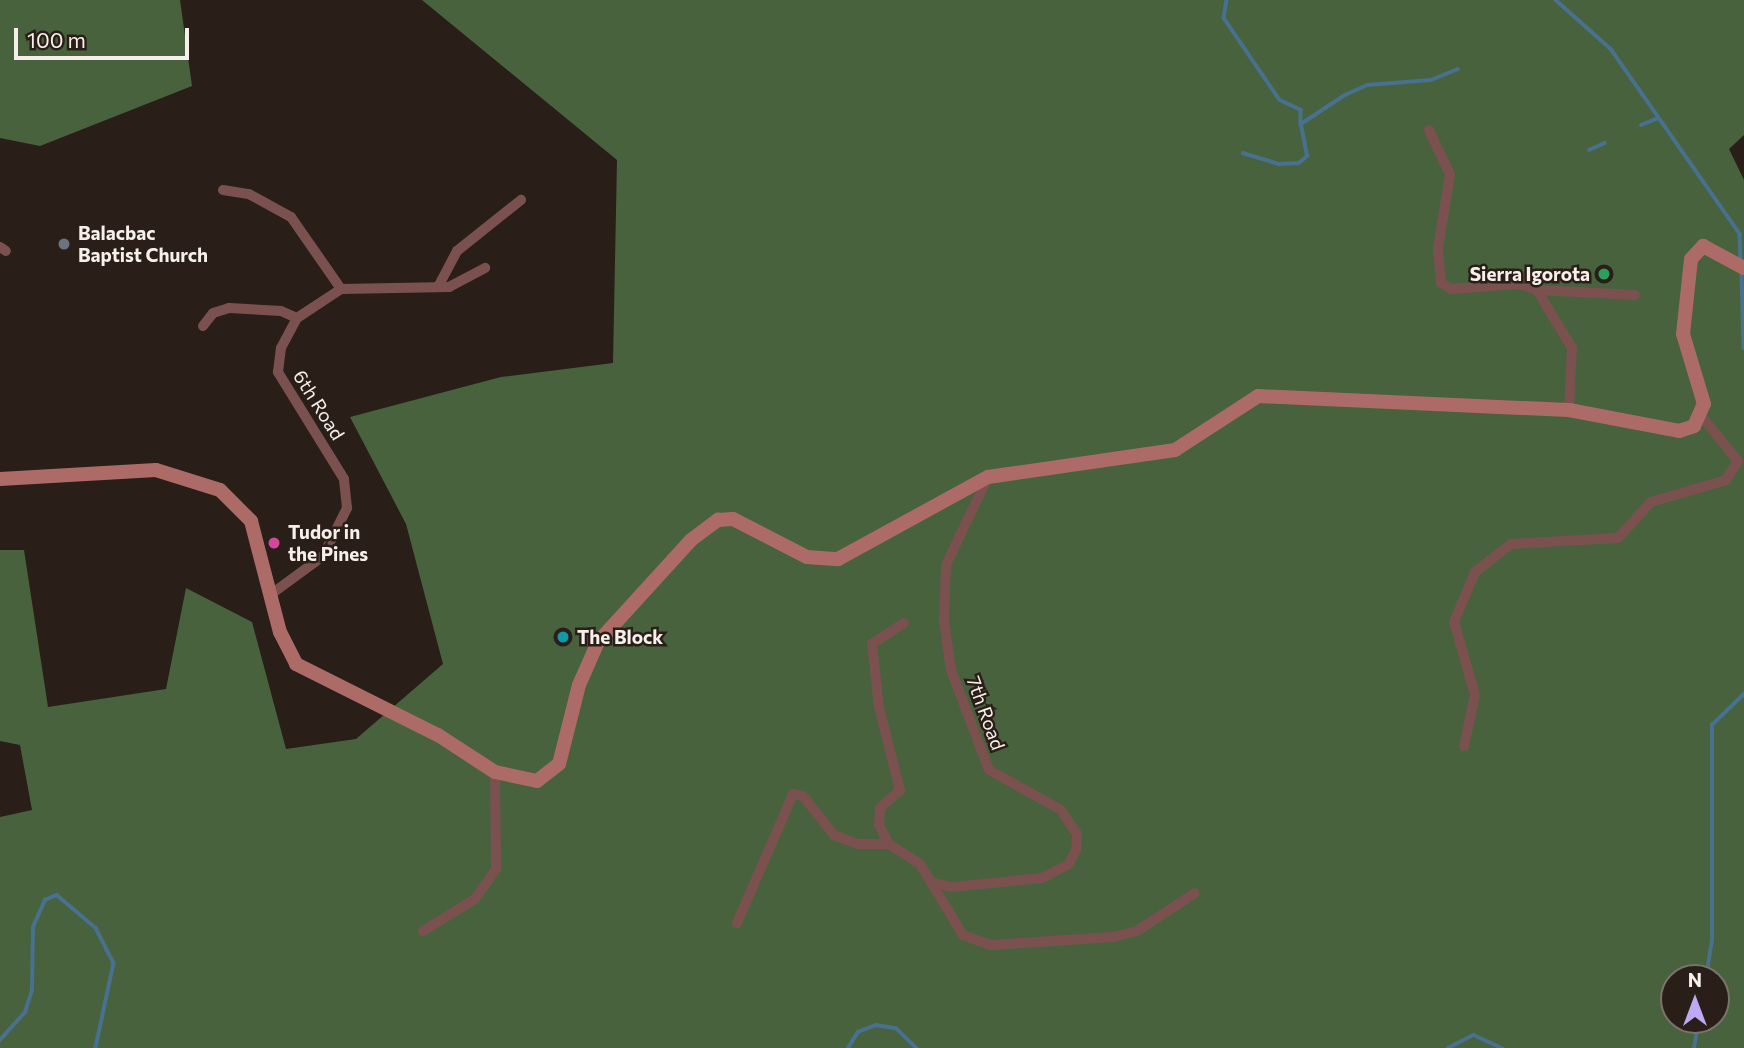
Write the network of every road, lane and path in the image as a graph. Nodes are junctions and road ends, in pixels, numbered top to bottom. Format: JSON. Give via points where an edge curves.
{"nodes":[{"id":1,"x":1429,"y":130,"type":"dead end"},
{"id":2,"x":223,"y":190,"type":"dead end"},
{"id":3,"x":521,"y":200,"type":"dead end"},
{"id":4,"x":485,"y":268,"type":"dead end"},
{"id":5,"x":1744,"y":268,"type":"edge"},
{"id":6,"x":439,"y":287,"type":"junction"},
{"id":7,"x":341,"y":289,"type":"junction"},
{"id":8,"x":1537,"y":290,"type":"junction"},
{"id":9,"x":1635,"y":295,"type":"dead end"},
{"id":10,"x":297,"y":318,"type":"junction"},
{"id":11,"x":203,"y":326,"type":"dead end"},
{"id":12,"x":1569,"y":410,"type":"junction"},
{"id":13,"x":1702,"y":417,"type":"junction"},
{"id":14,"x":988,"y":477,"type":"junction"},
{"id":15,"x":0,"y":479,"type":"edge"},
{"id":16,"x":270,"y":595,"type":"junction"},
{"id":17,"x":904,"y":623,"type":"dead end"},
{"id":18,"x":1464,"y":746,"type":"dead end"},
{"id":19,"x":495,"y":772,"type":"junction"},
{"id":20,"x":888,"y":844,"type":"junction"},
{"id":21,"x":933,"y":883,"type":"junction"},
{"id":22,"x":1195,"y":893,"type":"dead end"},
{"id":23,"x":737,"y":923,"type":"dead end"},
{"id":24,"x":423,"y":931,"type":"dead end"}],
"edges":[{"from":1,"to":8,"type":"street","via":[[1450,174],[1438,249],[1441,283],[1452,289],[1519,284]]},
{"from":2,"to":7,"type":"street","via":[[249,194],[291,218]]},
{"from":3,"to":6,"type":"street","via":[[457,251]]},
{"from":4,"to":6,"type":"street","via":[[466,282]]},
{"from":5,"to":13,"type":"main road","via":[[1699,247],[1686,277],[1683,334],[1700,377]]},
{"from":6,"to":7,"type":"street"},
{"from":7,"to":10,"type":"street","name":"6th Road"},
{"from":8,"to":9,"type":"street"},
{"from":8,"to":12,"type":"street","via":[[1572,348]]},
{"from":10,"to":11,"type":"street","via":[[281,311],[229,308],[213,313]]},
{"from":10,"to":16,"type":"street","name":"6th Road","via":[[281,348],[278,372],[344,479],[347,509],[323,556]]},
{"from":12,"to":13,"type":"main road","via":[[1679,431]]},
{"from":12,"to":14,"type":"main road","via":[[1258,396],[1175,450]]},
{"from":13,"to":18,"type":"street","via":[[1734,449],[1737,471],[1726,480],[1651,502],[1618,538],[1518,543],[1497,551],[1475,572],[1454,622],[1475,695]]},
{"from":14,"to":19,"type":"main road","via":[[838,559],[807,557],[733,519],[718,520],[691,540],[598,642],[579,685],[559,764],[548,778],[523,780]]},
{"from":14,"to":21,"type":"street","name":"7th Road","via":[[946,565],[944,620],[951,670],[989,769],[1061,810],[1077,834],[1076,850],[1069,864],[1042,878],[952,887]]},
{"from":15,"to":16,"type":"main road","via":[[156,470],[220,490],[251,521]]},
{"from":16,"to":19,"type":"main road","via":[[280,632],[305,673],[438,735]]},
{"from":17,"to":20,"type":"street","via":[[872,644],[879,707],[899,781],[898,794],[880,808]]},
{"from":19,"to":24,"type":"street","via":[[496,869],[475,900]]},
{"from":20,"to":21,"type":"street","via":[[913,857]]},
{"from":20,"to":23,"type":"street","via":[[858,844],[834,835],[803,796],[793,794]]},
{"from":21,"to":22,"type":"street","via":[[963,936],[991,945],[1114,937],[1137,931]]}]}
